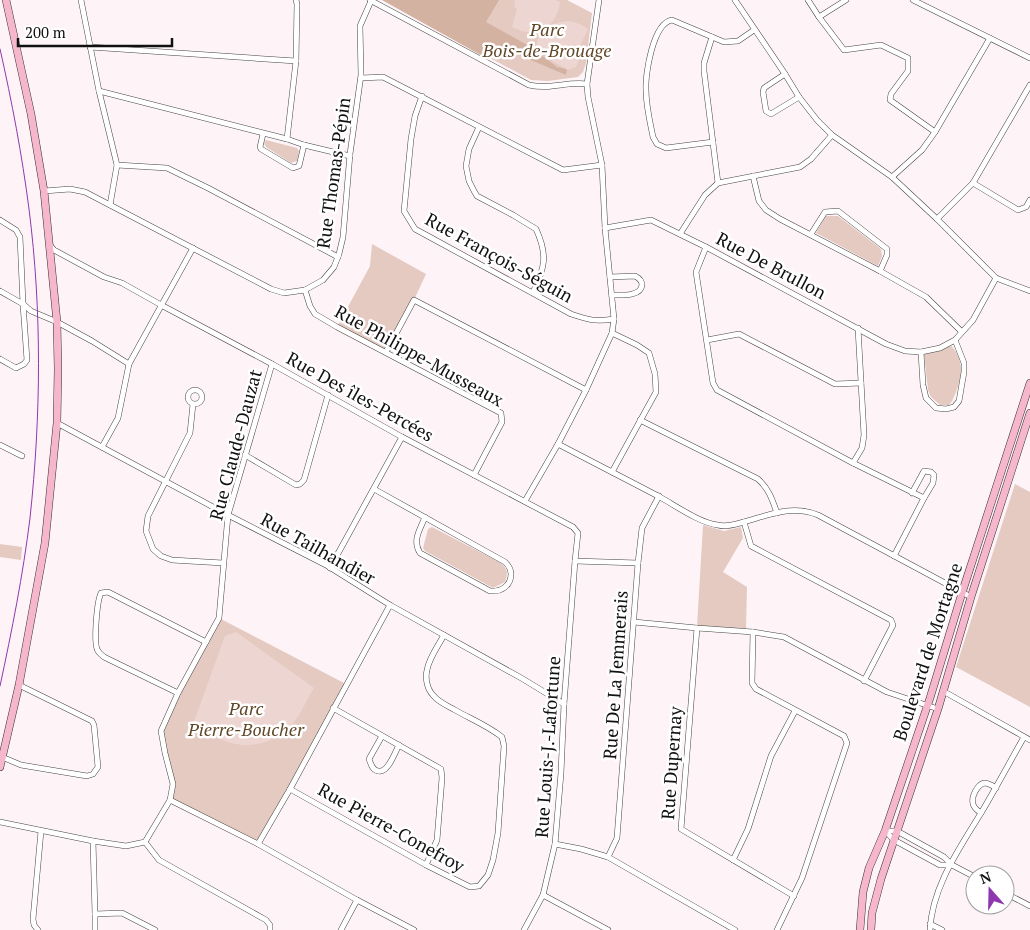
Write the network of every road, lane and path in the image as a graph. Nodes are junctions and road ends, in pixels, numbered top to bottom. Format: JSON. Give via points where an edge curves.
{"nodes":[{"id":1,"x":6,"y":0,"type":"edge"},
{"id":2,"x":81,"y":0,"type":"edge"},
{"id":3,"x":296,"y":0,"type":"edge"},
{"id":4,"x":371,"y":0,"type":"edge"},
{"id":5,"x":599,"y":0,"type":"edge"},
{"id":6,"x":735,"y":0,"type":"edge"},
{"id":7,"x":808,"y":0,"type":"edge"},
{"id":8,"x":846,"y":0,"type":"edge"},
{"id":9,"x":913,"y":0,"type":"edge"},
{"id":10,"x":819,"y":17,"type":"junction"},
{"id":11,"x":754,"y":30,"type":"junction"},
{"id":12,"x":712,"y":37,"type":"junction"},
{"id":13,"x":990,"y":38,"type":"junction"},
{"id":14,"x":90,"y":47,"type":"junction"},
{"id":15,"x":1030,"y":58,"type":"edge"},
{"id":16,"x":296,"y":61,"type":"junction"},
{"id":17,"x":785,"y":74,"type":"junction"},
{"id":18,"x":361,"y":78,"type":"junction"},
{"id":19,"x":588,"y":84,"type":"junction"},
{"id":20,"x":1030,"y":85,"type":"edge"},
{"id":21,"x":99,"y":91,"type":"junction"},
{"id":22,"x":422,"y":96,"type":"junction"},
{"id":23,"x":799,"y":97,"type":"junction"},
{"id":24,"x":479,"y":127,"type":"junction"},
{"id":25,"x":935,"y":132,"type":"junction"},
{"id":26,"x":263,"y":134,"type":"junction"},
{"id":27,"x":832,"y":135,"type":"junction"},
{"id":28,"x":287,"y":139,"type":"junction"},
{"id":29,"x":713,"y":142,"type":"junction"},
{"id":30,"x":304,"y":145,"type":"junction"},
{"id":31,"x":350,"y":156,"type":"junction"},
{"id":32,"x":117,"y":165,"type":"junction"},
{"id":33,"x":602,"y":165,"type":"junction"},
{"id":34,"x":752,"y":176,"type":"junction"},
{"id":35,"x":892,"y":177,"type":"junction"},
{"id":36,"x":718,"y":183,"type":"junction"},
{"id":37,"x":973,"y":183,"type":"junction"},
{"id":38,"x":44,"y":191,"type":"junction"},
{"id":39,"x":1030,"y":200,"type":"edge"},
{"id":40,"x":110,"y":205,"type":"junction"},
{"id":41,"x":937,"y":219,"type":"junction"},
{"id":42,"x":0,"y":220,"type":"edge"},
{"id":43,"x":605,"y":228,"type":"junction"},
{"id":44,"x":680,"y":234,"type":"junction"},
{"id":45,"x":811,"y":234,"type":"junction"},
{"id":46,"x":49,"y":244,"type":"junction"},
{"id":47,"x":706,"y":247,"type":"junction"},
{"id":48,"x":193,"y":248,"type":"junction"},
{"id":49,"x":338,"y":257,"type":"junction"},
{"id":50,"x":880,"y":271,"type":"junction"},
{"id":51,"x":610,"y":277,"type":"junction"},
{"id":52,"x":996,"y":278,"type":"junction"},
{"id":53,"x":306,"y":290,"type":"junction"},
{"id":54,"x":0,"y":291,"type":"edge"},
{"id":55,"x":1030,"y":291,"type":"edge"},
{"id":56,"x":533,"y":292,"type":"junction"},
{"id":57,"x":612,"y":295,"type":"junction"},
{"id":58,"x":23,"y":304,"type":"junction"},
{"id":59,"x":163,"y":306,"type":"junction"},
{"id":60,"x":614,"y":319,"type":"junction"},
{"id":61,"x":57,"y":322,"type":"junction"},
{"id":62,"x":858,"y":328,"type":"junction"},
{"id":63,"x":962,"y":332,"type":"junction"},
{"id":64,"x":612,"y":333,"type":"junction"},
{"id":65,"x":706,"y":340,"type":"junction"},
{"id":66,"x":956,"y":340,"type":"junction"},
{"id":67,"x":386,"y":352,"type":"junction"},
{"id":68,"x":921,"y":352,"type":"junction"},
{"id":69,"x":0,"y":359,"type":"edge"},
{"id":70,"x":130,"y":364,"type":"junction"},
{"id":71,"x":272,"y":364,"type":"junction"},
{"id":72,"x":1030,"y":383,"type":"edge"},
{"id":73,"x":861,"y":384,"type":"junction"},
{"id":74,"x":586,"y":390,"type":"junction"},
{"id":75,"x":328,"y":395,"type":"junction"},
{"id":76,"x":193,"y":404,"type":"dead end"},
{"id":77,"x":1030,"y":413,"type":"edge"},
{"id":78,"x":640,"y":420,"type":"junction"},
{"id":79,"x":57,"y":423,"type":"junction"},
{"id":80,"x":402,"y":437,"type":"junction"},
{"id":81,"x":558,"y":444,"type":"junction"},
{"id":82,"x":0,"y":445,"type":"edge"},
{"id":83,"x":102,"y":446,"type":"junction"},
{"id":84,"x":22,"y":456,"type":"dead end"},
{"id":85,"x":245,"y":456,"type":"junction"},
{"id":86,"x":852,"y":463,"type":"junction"},
{"id":87,"x":612,"y":472,"type":"junction"},
{"id":88,"x":474,"y":475,"type":"junction"},
{"id":89,"x":166,"y":482,"type":"junction"},
{"id":90,"x":374,"y":489,"type":"junction"},
{"id":91,"x":912,"y":493,"type":"junction"},
{"id":92,"x":659,"y":496,"type":"junction"},
{"id":93,"x":924,"y":498,"type":"junction"},
{"id":94,"x":525,"y":501,"type":"junction"},
{"id":95,"x":777,"y":513,"type":"junction"},
{"id":96,"x":228,"y":515,"type":"junction"},
{"id":97,"x":425,"y":517,"type":"junction"},
{"id":98,"x":744,"y":522,"type":"junction"},
{"id":99,"x":894,"y":556,"type":"junction"},
{"id":100,"x":575,"y":561,"type":"junction"},
{"id":101,"x":223,"y":563,"type":"junction"},
{"id":102,"x":638,"y":563,"type":"junction"},
{"id":103,"x":330,"y":568,"type":"junction"},
{"id":104,"x":962,"y":593,"type":"junction"},
{"id":105,"x":971,"y":597,"type":"junction"},
{"id":106,"x":390,"y":605,"type":"junction"},
{"id":107,"x":634,"y":622,"type":"junction"},
{"id":108,"x":696,"y":628,"type":"junction"},
{"id":109,"x":753,"y":632,"type":"junction"},
{"id":110,"x":444,"y":635,"type":"junction"},
{"id":111,"x":206,"y":642,"type":"junction"},
{"id":112,"x":864,"y":681,"type":"junction"},
{"id":113,"x":19,"y":684,"type":"junction"},
{"id":114,"x":943,"y":692,"type":"junction"},
{"id":115,"x":178,"y":693,"type":"junction"},
{"id":116,"x":564,"y":704,"type":"junction"},
{"id":117,"x":928,"y":705,"type":"junction"},
{"id":118,"x":333,"y":708,"type":"junction"},
{"id":119,"x":938,"y":709,"type":"junction"},
{"id":120,"x":795,"y":711,"type":"junction"},
{"id":121,"x":382,"y":736,"type":"junction"},
{"id":122,"x":1024,"y":737,"type":"junction"},
{"id":123,"x":1030,"y":740,"type":"edge"},
{"id":124,"x":399,"y":745,"type":"junction"},
{"id":125,"x":2,"y":757,"type":"junction"},
{"id":126,"x":0,"y":767,"type":"edge"},
{"id":127,"x":996,"y":788,"type":"junction"},
{"id":128,"x":290,"y":789,"type":"junction"},
{"id":129,"x":170,"y":800,"type":"junction"},
{"id":130,"x":981,"y":813,"type":"junction"},
{"id":131,"x":0,"y":822,"type":"edge"},
{"id":132,"x":41,"y":831,"type":"junction"},
{"id":133,"x":885,"y":831,"type":"junction"},
{"id":134,"x":897,"y":831,"type":"junction"},
{"id":135,"x":894,"y":840,"type":"junction"},
{"id":136,"x":93,"y":841,"type":"junction"},
{"id":137,"x":145,"y":842,"type":"junction"},
{"id":138,"x":258,"y":844,"type":"junction"},
{"id":139,"x":556,"y":844,"type":"junction"},
{"id":140,"x":608,"y":857,"type":"junction"},
{"id":141,"x":733,"y":860,"type":"junction"},
{"id":142,"x":951,"y":864,"type":"junction"},
{"id":143,"x":426,"y":865,"type":"junction"},
{"id":144,"x":965,"y":872,"type":"edge"},
{"id":145,"x":543,"y":895,"type":"junction"},
{"id":146,"x":794,"y":896,"type":"junction"},
{"id":147,"x":1015,"y":898,"type":"edge"},
{"id":148,"x":356,"y":900,"type":"junction"},
{"id":149,"x":1030,"y":906,"type":"edge"},
{"id":150,"x":95,"y":914,"type":"junction"},
{"id":151,"x":597,"y":924,"type":"junction"},
{"id":152,"x":930,"y":924,"type":"junction"},
{"id":153,"x":38,"y":930,"type":"edge"},
{"id":154,"x":95,"y":930,"type":"edge"},
{"id":155,"x":155,"y":930,"type":"edge"},
{"id":156,"x":270,"y":930,"type":"edge"},
{"id":157,"x":341,"y":930,"type":"edge"},
{"id":158,"x":414,"y":930,"type":"edge"},
{"id":159,"x":524,"y":930,"type":"edge"},
{"id":160,"x":594,"y":930,"type":"edge"},
{"id":161,"x":608,"y":930,"type":"edge"},
{"id":162,"x":735,"y":930,"type":"edge"},
{"id":163,"x":776,"y":930,"type":"edge"},
{"id":164,"x":860,"y":930,"type":"edge"},
{"id":165,"x":871,"y":930,"type":"edge"},
{"id":166,"x":930,"y":930,"type":"edge"},
{"id":167,"x":942,"y":930,"type":"edge"}],
"edges":[{"from":1,"to":38,"type":"main road"},
{"from":2,"to":14,"type":"street"},
{"from":3,"to":16,"type":"street"},
{"from":4,"to":18,"type":"street","name":"Rue Thomas-Pépin","via":[[360,26]]},
{"from":4,"to":19,"type":"street","via":[[529,85]]},
{"from":5,"to":19,"type":"street"},
{"from":6,"to":11,"type":"street"},
{"from":7,"to":10,"type":"street"},
{"from":8,"to":10,"type":"street"},
{"from":9,"to":13,"type":"street"},
{"from":10,"to":25,"type":"street","via":[[844,50],[881,45],[908,58],[908,71],[890,100]]},
{"from":11,"to":12,"type":"street","via":[[733,42]]},
{"from":11,"to":17,"type":"street"},
{"from":12,"to":29,"type":"street","via":[[704,72]]},
{"from":12,"to":29,"type":"street","via":[[672,20],[663,24],[654,42],[646,90],[653,137],[657,144],[666,148]]},
{"from":13,"to":15,"type":"street"},
{"from":13,"to":25,"type":"street"},
{"from":14,"to":16,"type":"street"},
{"from":14,"to":21,"type":"street"},
{"from":16,"to":28,"type":"street"},
{"from":17,"to":23,"type":"street"},
{"from":17,"to":23,"type":"street","via":[[764,88],[766,111],[772,114]]},
{"from":18,"to":22,"type":"street","via":[[383,77]]},
{"from":18,"to":31,"type":"street","name":"Rue Thomas-Pépin"},
{"from":19,"to":33,"type":"street"},
{"from":20,"to":37,"type":"street"},
{"from":21,"to":26,"type":"street"},
{"from":21,"to":32,"type":"street"},
{"from":22,"to":24,"type":"street"},
{"from":22,"to":56,"type":"street","name":"Rue François-Séguin","via":[[411,139],[404,212],[415,229]]},
{"from":23,"to":27,"type":"street"},
{"from":24,"to":33,"type":"street","via":[[562,170]]},
{"from":24,"to":56,"type":"street","via":[[469,149],[466,166],[469,181],[477,196],[536,229],[544,261]]},
{"from":25,"to":35,"type":"street","via":[[922,150]]},
{"from":26,"to":28,"type":"street"},
{"from":26,"to":30,"type":"street","via":[[260,147],[293,168],[299,166]]},
{"from":27,"to":34,"type":"street","via":[[800,167]]},
{"from":27,"to":35,"type":"street"},
{"from":28,"to":30,"type":"street"},
{"from":29,"to":36,"type":"street"},
{"from":30,"to":31,"type":"street"},
{"from":31,"to":49,"type":"street","name":"Rue Thomas-Pépin","via":[[343,237]]},
{"from":32,"to":40,"type":"street"},
{"from":32,"to":49,"type":"street","via":[[167,168]]},
{"from":33,"to":43,"type":"street"},
{"from":34,"to":36,"type":"street"},
{"from":34,"to":45,"type":"street","via":[[759,201],[766,210]]},
{"from":35,"to":41,"type":"street"},
{"from":36,"to":44,"type":"street","via":[[705,195]]},
{"from":37,"to":39,"type":"street","via":[[1018,210],[1026,207]]},
{"from":37,"to":41,"type":"street"},
{"from":38,"to":40,"type":"street","name":"Rue Thomas-Pépin","via":[[70,189],[85,192]]},
{"from":38,"to":46,"type":"main road"},
{"from":40,"to":48,"type":"street","name":"Rue Thomas-Pépin"},
{"from":41,"to":52,"type":"street"},
{"from":42,"to":58,"type":"street","via":[[16,230],[20,237]]},
{"from":43,"to":44,"type":"street","name":"Rue De Brullon","via":[[651,220]]},
{"from":43,"to":51,"type":"street"},
{"from":44,"to":47,"type":"street","name":"Rue De Brullon"},
{"from":45,"to":50,"type":"street"},
{"from":45,"to":50,"type":"street","via":[[824,212],[838,211],[887,249]]},
{"from":46,"to":59,"type":"street","name":"Rue Des îles-Percées","via":[[54,250]]},
{"from":46,"to":61,"type":"main road"},
{"from":47,"to":62,"type":"street","name":"Rue De Brullon"},
{"from":47,"to":65,"type":"street","via":[[696,272]]},
{"from":48,"to":53,"type":"street","name":"Rue Thomas-Pépin","via":[[271,289],[284,293]]},
{"from":48,"to":59,"type":"street"},
{"from":49,"to":53,"type":"street","name":"Rue Thomas-Pépin","via":[[323,280]]},
{"from":50,"to":63,"type":"street","via":[[926,297]]},
{"from":51,"to":57,"type":"street"},
{"from":51,"to":57,"type":"street","via":[[635,276],[642,282],[642,287],[635,294]]},
{"from":52,"to":55,"type":"street"},
{"from":52,"to":63,"type":"street","via":[[973,320]]},
{"from":53,"to":67,"type":"street","name":"Rue Philippe-Musseaux","via":[[315,314]]},
{"from":54,"to":58,"type":"street"},
{"from":56,"to":60,"type":"street","name":"Rue François-Séguin","via":[[585,319]]},
{"from":57,"to":60,"type":"street"},
{"from":58,"to":61,"type":"street"},
{"from":58,"to":69,"type":"street","via":[[27,360],[16,368]]},
{"from":59,"to":70,"type":"street"},
{"from":59,"to":71,"type":"street","name":"Rue Des îles-Percées"},
{"from":60,"to":64,"type":"street"},
{"from":61,"to":70,"type":"street"},
{"from":61,"to":79,"type":"main road"},
{"from":62,"to":68,"type":"street","name":"Rue De Brullon","via":[[886,344]]},
{"from":62,"to":73,"type":"street"},
{"from":63,"to":66,"type":"street"},
{"from":64,"to":74,"type":"street"},
{"from":64,"to":78,"type":"street","via":[[648,353],[655,374],[656,392]]},
{"from":65,"to":73,"type":"street","via":[[739,334],[835,384]]},
{"from":65,"to":86,"type":"street","via":[[717,390]]},
{"from":66,"to":68,"type":"street","name":"Rue De Brullon"},
{"from":66,"to":68,"type":"street","via":[[964,372],[959,400],[954,407],[936,408],[926,398]]},
{"from":67,"to":74,"type":"street","via":[[414,300]]},
{"from":67,"to":88,"type":"street","name":"Rue Philippe-Musseaux","via":[[501,413],[502,422]]},
{"from":70,"to":83,"type":"street","via":[[118,418]]},
{"from":71,"to":75,"type":"street","name":"Rue Des îles-Percées"},
{"from":71,"to":85,"type":"street","name":"Rue Claude-Dauzat"},
{"from":72,"to":104,"type":"main road","name":"Boulevard de Mortagne"},
{"from":73,"to":86,"type":"street","via":[[864,435],[862,448]]},
{"from":74,"to":81,"type":"street"},
{"from":75,"to":80,"type":"street","name":"Rue Des îles-Percées"},
{"from":75,"to":85,"type":"street","via":[[304,480],[300,484],[296,485]]},
{"from":76,"to":89,"type":"street","via":[[190,433]]},
{"from":77,"to":105,"type":"main road","name":"Boulevard de Mortagne"},
{"from":78,"to":87,"type":"street"},
{"from":78,"to":95,"type":"street","via":[[758,479],[770,494]]},
{"from":79,"to":83,"type":"street","name":"Rue Tailhandier"},
{"from":79,"to":113,"type":"main road","via":[[45,543]]},
{"from":80,"to":88,"type":"street","name":"Rue Des îles-Percées"},
{"from":80,"to":90,"type":"street"},
{"from":81,"to":87,"type":"street"},
{"from":81,"to":94,"type":"street"},
{"from":82,"to":84,"type":"street"},
{"from":83,"to":89,"type":"street","name":"Rue Tailhandier"},
{"from":85,"to":96,"type":"street","name":"Rue Claude-Dauzat"},
{"from":86,"to":91,"type":"street"},
{"from":87,"to":92,"type":"street"},
{"from":88,"to":94,"type":"street","name":"Rue Des îles-Percées"},
{"from":89,"to":96,"type":"street","name":"Rue Tailhandier"},
{"from":89,"to":101,"type":"street","via":[[148,516],[146,531],[153,548],[172,560]]},
{"from":90,"to":97,"type":"street"},
{"from":90,"to":103,"type":"street"},
{"from":91,"to":93,"type":"street"},
{"from":91,"to":93,"type":"street","via":[[924,471],[931,472],[933,483]]},
{"from":92,"to":98,"type":"street","via":[[718,526]]},
{"from":92,"to":102,"type":"street","name":"Rue De La Jemmerais","via":[[642,528]]},
{"from":93,"to":99,"type":"street"},
{"from":94,"to":100,"type":"street","name":"Rue Des îles-Percées","via":[[573,527],[578,533]]},
{"from":95,"to":98,"type":"street"},
{"from":95,"to":99,"type":"street","via":[[808,512]]},
{"from":96,"to":101,"type":"street","name":"Rue Claude-Dauzat"},
{"from":96,"to":103,"type":"street","name":"Rue Tailhandier"},
{"from":97,"to":97,"type":"street","via":[[416,541],[420,553],[490,591],[502,590],[507,585],[511,575],[505,562]]},
{"from":98,"to":112,"type":"street","via":[[751,546],[890,620],[893,625]]},
{"from":99,"to":104,"type":"street"},
{"from":100,"to":102,"type":"street"},
{"from":100,"to":116,"type":"street","name":"Rue Louis-J.-Lafortune"},
{"from":101,"to":111,"type":"street","name":"Rue Claude-Dauzat","via":[[219,618]]},
{"from":102,"to":107,"type":"street","name":"Rue De La Jemmerais"},
{"from":103,"to":106,"type":"street","name":"Rue Tailhandier"},
{"from":104,"to":105,"type":"street"},
{"from":104,"to":117,"type":"main road","name":"Boulevard de Mortagne"},
{"from":105,"to":114,"type":"main road","name":"Boulevard de Mortagne"},
{"from":106,"to":110,"type":"street","name":"Rue Tailhandier"},
{"from":106,"to":118,"type":"street"},
{"from":107,"to":108,"type":"street"},
{"from":107,"to":140,"type":"street","name":"Rue De La Jemmerais","via":[[618,838]]},
{"from":108,"to":109,"type":"street"},
{"from":108,"to":141,"type":"street","name":"Rue Dupernay","via":[[681,829]]},
{"from":109,"to":112,"type":"street","via":[[784,637]]},
{"from":109,"to":120,"type":"street","via":[[752,684]]},
{"from":110,"to":116,"type":"street","name":"Rue Tailhandier"},
{"from":110,"to":143,"type":"street","name":"Rue Pierre-Conefroy","via":[[426,669],[428,687],[440,702],[502,737],[498,833],[488,875],[479,886],[470,887]]},
{"from":111,"to":115,"type":"street","name":"Rue Claude-Dauzat"},
{"from":111,"to":115,"type":"street","via":[[108,592],[101,592],[97,606],[98,651]]},
{"from":112,"to":117,"type":"street"},
{"from":113,"to":125,"type":"main road"},
{"from":113,"to":125,"type":"street","via":[[92,721],[98,767],[94,774],[87,776],[21,765]]},
{"from":114,"to":119,"type":"main road","name":"Boulevard de Mortagne"},
{"from":114,"to":122,"type":"street"},
{"from":115,"to":129,"type":"street","name":"Rue Claude-Dauzat","via":[[161,731],[173,784]]},
{"from":116,"to":139,"type":"street","name":"Rue Louis-J.-Lafortune"},
{"from":117,"to":119,"type":"street"},
{"from":117,"to":133,"type":"main road","name":"Boulevard de Mortagne"},
{"from":118,"to":121,"type":"street"},
{"from":118,"to":128,"type":"street"},
{"from":119,"to":134,"type":"main road","name":"Boulevard de Mortagne"},
{"from":120,"to":141,"type":"street","via":[[771,756],[748,830]]},
{"from":120,"to":146,"type":"street","via":[[844,736],[846,743]]},
{"from":121,"to":124,"type":"street"},
{"from":121,"to":124,"type":"street","via":[[369,759],[376,771],[386,770]]},
{"from":122,"to":123,"type":"street"},
{"from":122,"to":127,"type":"street"},
{"from":124,"to":143,"type":"street","via":[[441,769],[437,840]]},
{"from":125,"to":126,"type":"main road"},
{"from":127,"to":130,"type":"street"},
{"from":127,"to":130,"type":"street","via":[[983,783],[978,787],[972,804]]},
{"from":128,"to":138,"type":"street"},
{"from":128,"to":143,"type":"street","name":"Rue Pierre-Conefroy"},
{"from":129,"to":137,"type":"street","name":"Rue Claude-Dauzat"},
{"from":129,"to":138,"type":"street"},
{"from":130,"to":142,"type":"street"},
{"from":131,"to":132,"type":"street"},
{"from":132,"to":136,"type":"street"},
{"from":132,"to":153,"type":"street","via":[[33,918]]},
{"from":133,"to":134,"type":"street"},
{"from":133,"to":135,"type":"street"},
{"from":133,"to":164,"type":"main road","name":"Boulevard de Mortagne","via":[[869,868]]},
{"from":134,"to":135,"type":"main road","name":"Boulevard de Mortagne"},
{"from":134,"to":142,"type":"street"},
{"from":135,"to":142,"type":"street","via":[[940,865]]},
{"from":135,"to":165,"type":"main road","name":"Boulevard de Mortagne","via":[[874,905]]},
{"from":136,"to":137,"type":"street","via":[[126,846]]},
{"from":136,"to":150,"type":"street"},
{"from":137,"to":156,"type":"street","via":[[159,860],[266,920]]},
{"from":138,"to":148,"type":"street"},
{"from":139,"to":140,"type":"street"},
{"from":139,"to":145,"type":"street","name":"Rue Louis-J.-Lafortune"},
{"from":140,"to":162,"type":"street"},
{"from":141,"to":146,"type":"street","name":"Rue Dupernay"},
{"from":142,"to":144,"type":"street"},
{"from":142,"to":152,"type":"street","via":[[938,892]]},
{"from":145,"to":151,"type":"street"},
{"from":145,"to":159,"type":"street","name":"Rue Louis-J.-Lafortune"},
{"from":146,"to":163,"type":"street"},
{"from":147,"to":149,"type":"street"},
{"from":148,"to":157,"type":"street"},
{"from":148,"to":158,"type":"street"},
{"from":150,"to":154,"type":"street"},
{"from":150,"to":155,"type":"street","via":[[122,913]]},
{"from":151,"to":160,"type":"street"},
{"from":151,"to":161,"type":"street"},
{"from":152,"to":166,"type":"street"},
{"from":152,"to":167,"type":"street"}]}
